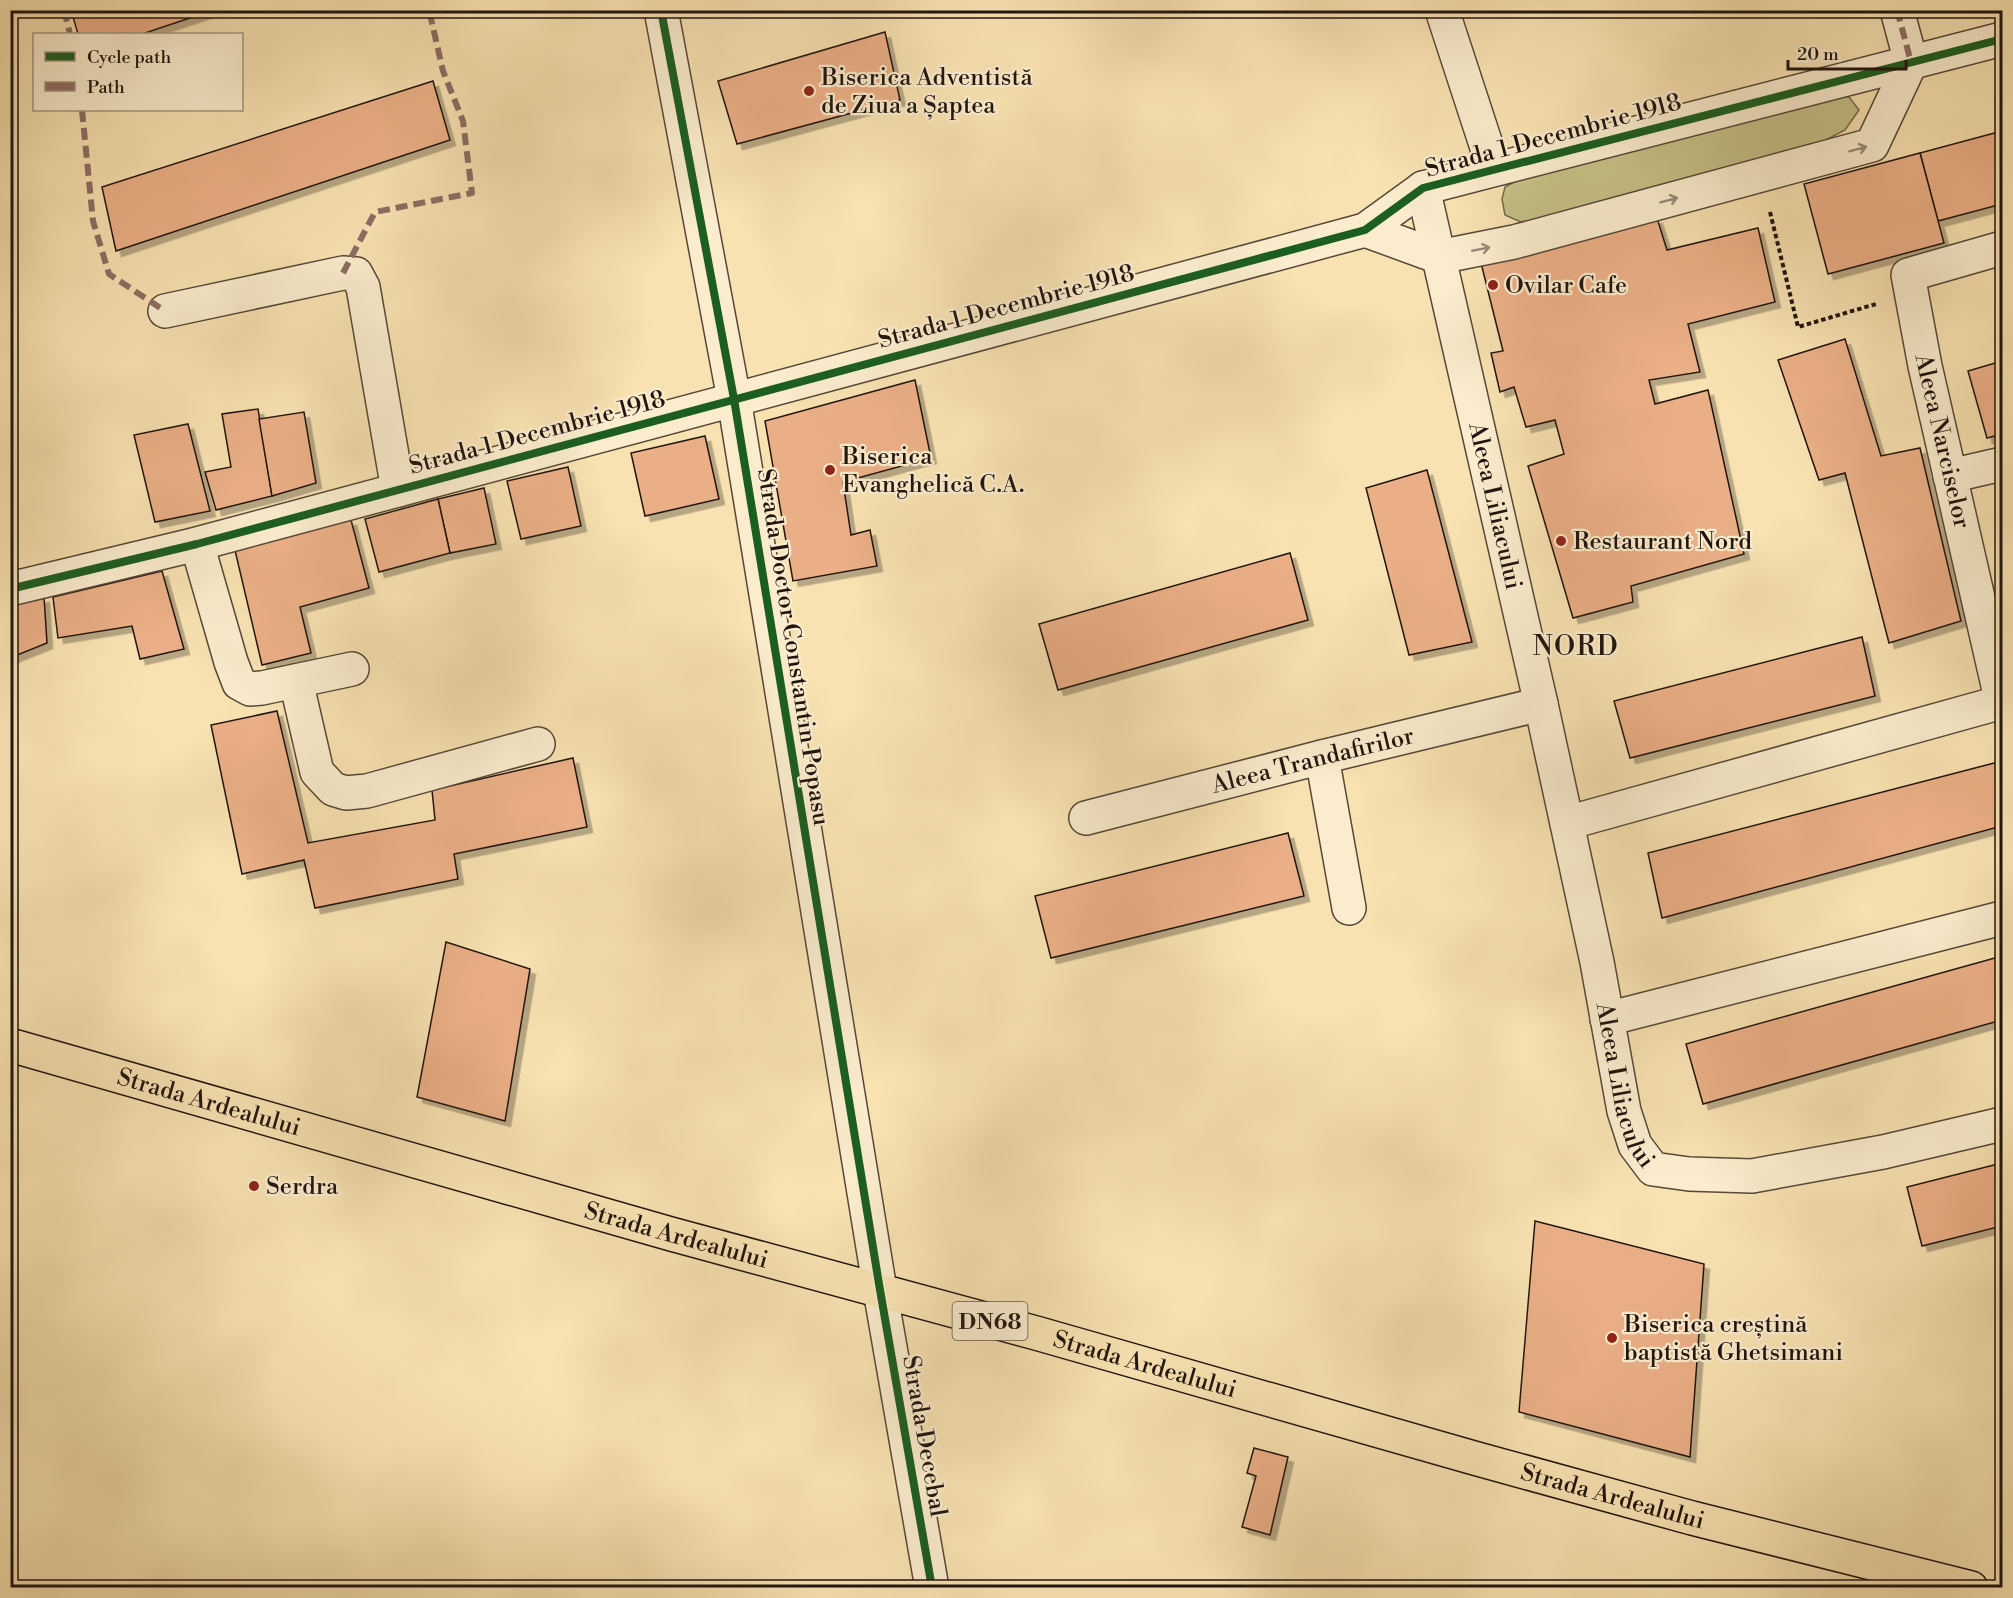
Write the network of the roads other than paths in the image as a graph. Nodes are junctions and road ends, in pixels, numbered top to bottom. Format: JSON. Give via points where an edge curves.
{"nodes":[{"id":1,"x":661,"y":10,"type":"edge"},
{"id":2,"x":1442,"y":10,"type":"edge"},
{"id":3,"x":1897,"y":10,"type":"edge"},
{"id":4,"x":2002,"y":39,"type":"edge"},
{"id":5,"x":1911,"y":62,"type":"junction"},
{"id":6,"x":1494,"y":169,"type":"junction"},
{"id":7,"x":1423,"y":188,"type":"junction"},
{"id":8,"x":1365,"y":230,"type":"junction"},
{"id":9,"x":2002,"y":248,"type":"edge"},
{"id":10,"x":1439,"y":257,"type":"junction"},
{"id":11,"x":165,"y":311,"type":"dead end"},
{"id":12,"x":734,"y":399,"type":"junction"},
{"id":13,"x":2002,"y":464,"type":"edge"},
{"id":14,"x":1950,"y":476,"type":"junction"},
{"id":15,"x":398,"y":490,"type":"junction"},
{"id":16,"x":197,"y":544,"type":"junction"},
{"id":17,"x":10,"y":589,"type":"edge"},
{"id":18,"x":352,"y":669,"type":"dead end"},
{"id":19,"x":296,"y":681,"type":"junction"},
{"id":20,"x":2002,"y":702,"type":"edge"},
{"id":21,"x":1541,"y":704,"type":"junction"},
{"id":22,"x":538,"y":744,"type":"dead end"},
{"id":23,"x":1322,"y":757,"type":"junction"},
{"id":24,"x":1086,"y":818,"type":"dead end"},
{"id":25,"x":1567,"y":823,"type":"junction"},
{"id":26,"x":1349,"y":908,"type":"dead end"},
{"id":27,"x":2002,"y":918,"type":"edge"},
{"id":28,"x":1607,"y":1019,"type":"junction"},
{"id":29,"x":10,"y":1045,"type":"edge"},
{"id":30,"x":2002,"y":1124,"type":"edge"},
{"id":31,"x":880,"y":1290,"type":"junction"},
{"id":32,"x":932,"y":1587,"type":"edge"},
{"id":33,"x":1971,"y":1587,"type":"edge"}],
"edges":[{"from":1,"to":12,"type":"street","name":"Strada Doctor Constantin Popasu"},
{"from":2,"to":6,"type":"street"},
{"from":3,"to":5,"type":"street"},
{"from":4,"to":5,"type":"street","name":"Strada 1 Decembrie 1918"},
{"from":5,"to":6,"type":"street","name":"Strada 1 Decembrie 1918"},
{"from":10,"to":5,"type":"street","one_way":true,"via":[[1514,242],[1872,145]]},
{"from":6,"to":7,"type":"street","name":"Strada 1 Decembrie 1918"},
{"from":7,"to":8,"type":"street","name":"Strada 1 Decembrie 1918"},
{"from":7,"to":10,"type":"street","name":"Aleea Liliacului"},
{"from":8,"to":10,"type":"street"},
{"from":8,"to":12,"type":"street","name":"Strada 1 Decembrie 1918"},
{"from":9,"to":14,"type":"street","name":"Aleea Narciselor","via":[[1908,275]]},
{"from":10,"to":21,"type":"street","name":"Aleea Liliacului"},
{"from":11,"to":15,"type":"street","via":[[343,273],[356,274],[363,287]]},
{"from":12,"to":15,"type":"street","name":"Strada 1 Decembrie 1918"},
{"from":12,"to":31,"type":"street","name":"Strada Doctor Constantin Popasu"},
{"from":13,"to":14,"type":"street"},
{"from":14,"to":20,"type":"street","name":"Aleea Narciselor"},
{"from":15,"to":16,"type":"street","name":"Strada 1 Decembrie 1918"},
{"from":16,"to":17,"type":"street","name":"Strada 1 Decembrie 1918"},
{"from":16,"to":19,"type":"street","via":[[239,683],[250,689]]},
{"from":18,"to":19,"type":"street"},
{"from":19,"to":22,"type":"street","via":[[317,772],[333,789],[346,793],[367,791]]},
{"from":20,"to":25,"type":"street"},
{"from":21,"to":23,"type":"street","name":"Aleea Trandafirilor"},
{"from":21,"to":25,"type":"street","name":"Aleea Liliacului"},
{"from":23,"to":24,"type":"street","name":"Aleea Trandafirilor"},
{"from":23,"to":26,"type":"street"},
{"from":25,"to":28,"type":"street","name":"Aleea Liliacului"},
{"from":27,"to":28,"type":"street"},
{"from":28,"to":30,"type":"street","name":"Aleea Liliacului","via":[[1624,1111],[1635,1145],[1653,1169],[1752,1176]]},
{"from":29,"to":31,"type":"main road","name":"Strada Ardealului","number":"DN68"},
{"from":31,"to":32,"type":"street","name":"Strada Decebal"},
{"from":31,"to":33,"type":"main road","name":"Strada Ardealului","number":"DN68","via":[[1692,1518]]}]}
